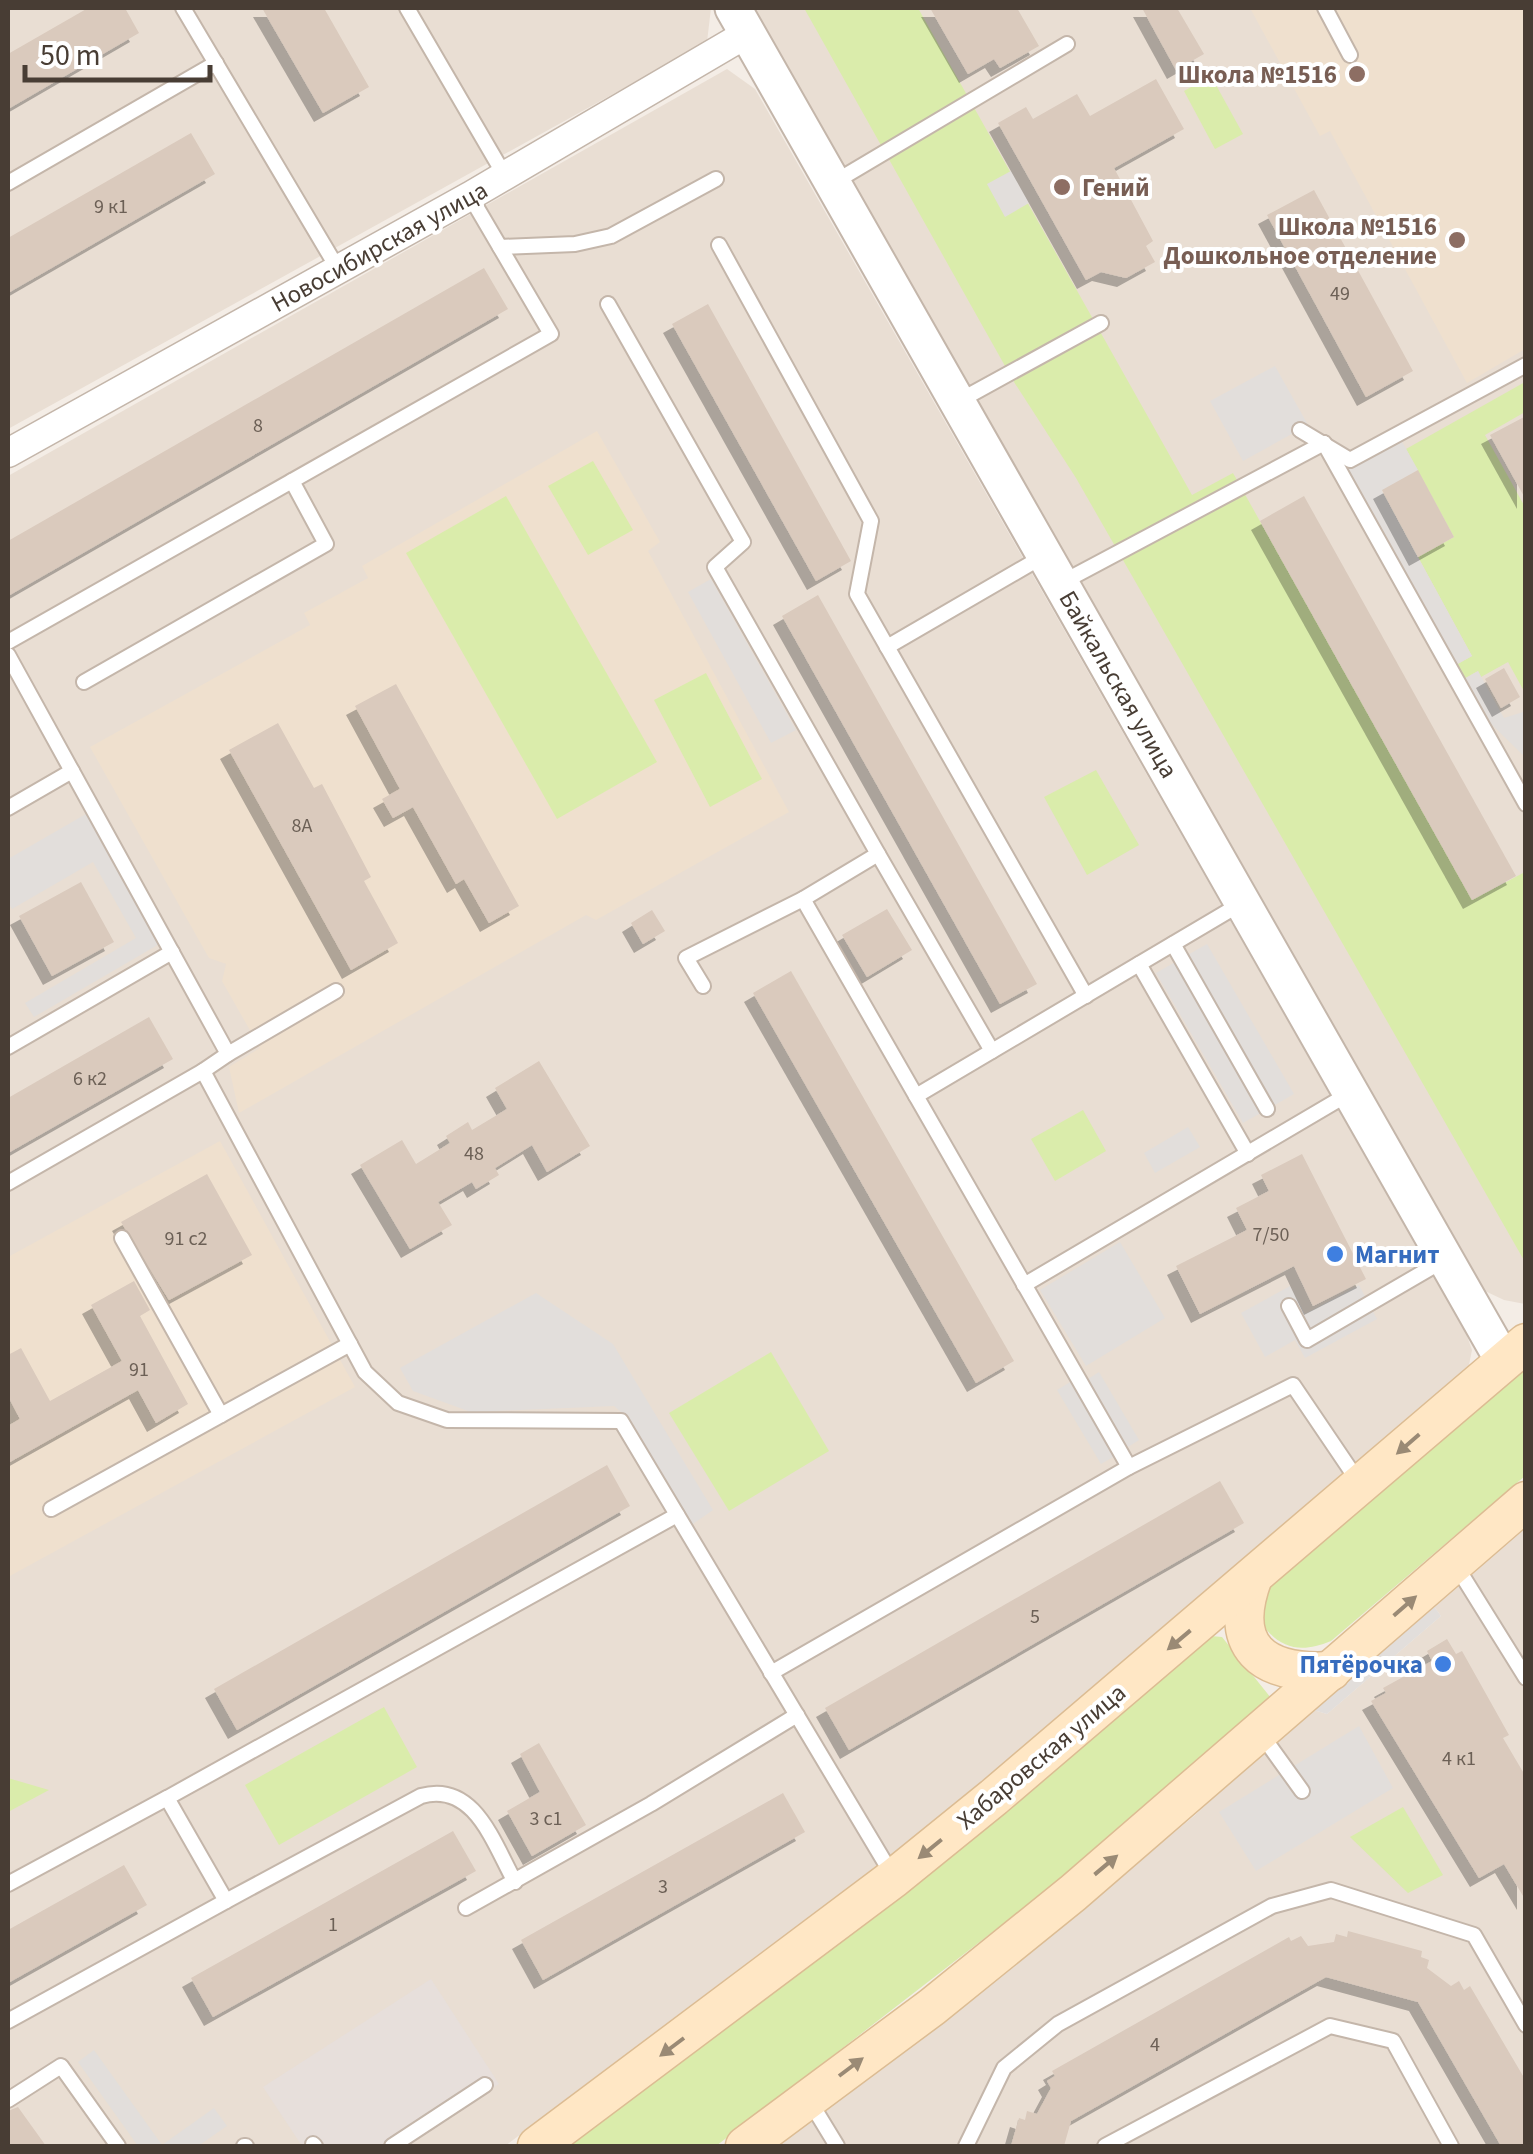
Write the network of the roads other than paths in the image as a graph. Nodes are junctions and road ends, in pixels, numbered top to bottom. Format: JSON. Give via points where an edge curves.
{"nodes":[{"id":1,"x":183,"y":8,"type":"edge"},
{"id":2,"x":407,"y":8,"type":"edge"},
{"id":3,"x":1324,"y":8,"type":"edge"},
{"id":4,"x":741,"y":20,"type":"edge"},
{"id":5,"x":1067,"y":44,"type":"dead end"},
{"id":6,"x":1350,"y":55,"type":"dead end"},
{"id":7,"x":216,"y":63,"type":"junction"},
{"id":8,"x":505,"y":176,"type":"junction"},
{"id":9,"x":716,"y":179,"type":"dead end"},
{"id":10,"x":8,"y":183,"type":"edge"},
{"id":11,"x":833,"y":184,"type":"junction"},
{"id":12,"x":470,"y":196,"type":"junction"},
{"id":13,"x":719,"y":245,"type":"dead end"},
{"id":14,"x":500,"y":247,"type":"junction"},
{"id":15,"x":338,"y":270,"type":"junction"},
{"id":16,"x":608,"y":304,"type":"dead end"},
{"id":17,"x":1101,"y":323,"type":"dead end"},
{"id":18,"x":1526,"y":365,"type":"edge"},
{"id":19,"x":957,"y":402,"type":"junction"},
{"id":20,"x":1300,"y":430,"type":"dead end"},
{"id":21,"x":1324,"y":444,"type":"junction"},
{"id":22,"x":8,"y":453,"type":"edge"},
{"id":23,"x":292,"y":480,"type":"junction"},
{"id":24,"x":1053,"y":569,"type":"junction"},
{"id":25,"x":8,"y":642,"type":"edge"},
{"id":26,"x":887,"y":648,"type":"junction"},
{"id":27,"x":8,"y":655,"type":"edge"},
{"id":28,"x":84,"y":682,"type":"dead end"},
{"id":29,"x":72,"y":771,"type":"junction"},
{"id":30,"x":1524,"y":796,"type":"edge"},
{"id":31,"x":8,"y":808,"type":"edge"},
{"id":32,"x":878,"y":854,"type":"junction"},
{"id":33,"x":803,"y":899,"type":"junction"},
{"id":34,"x":1243,"y":903,"type":"junction"},
{"id":35,"x":1173,"y":944,"type":"junction"},
{"id":36,"x":172,"y":952,"type":"junction"},
{"id":37,"x":1139,"y":964,"type":"junction"},
{"id":38,"x":703,"y":986,"type":"dead end"},
{"id":39,"x":336,"y":991,"type":"dead end"},
{"id":40,"x":1086,"y":996,"type":"junction"},
{"id":41,"x":8,"y":1048,"type":"edge"},
{"id":42,"x":992,"y":1051,"type":"junction"},
{"id":43,"x":228,"y":1054,"type":"junction"},
{"id":44,"x":203,"y":1071,"type":"junction"},
{"id":45,"x":1351,"y":1092,"type":"junction"},
{"id":46,"x":916,"y":1096,"type":"junction"},
{"id":47,"x":1267,"y":1109,"type":"dead end"},
{"id":48,"x":1248,"y":1154,"type":"junction"},
{"id":49,"x":8,"y":1183,"type":"edge"},
{"id":50,"x":122,"y":1238,"type":"dead end"},
{"id":51,"x":1446,"y":1260,"type":"junction"},
{"id":52,"x":305,"y":1263,"type":"junction"},
{"id":53,"x":291,"y":1271,"type":"dead end"},
{"id":54,"x":1024,"y":1285,"type":"junction"},
{"id":55,"x":1289,"y":1306,"type":"dead end"},
{"id":56,"x":350,"y":1344,"type":"junction"},
{"id":57,"x":1515,"y":1352,"type":"edge"},
{"id":58,"x":221,"y":1415,"type":"junction"},
{"id":59,"x":1129,"y":1468,"type":"junction"},
{"id":60,"x":1361,"y":1485,"type":"junction"},
{"id":61,"x":1526,"y":1501,"type":"edge"},
{"id":62,"x":51,"y":1509,"type":"dead end"},
{"id":63,"x":677,"y":1515,"type":"junction"},
{"id":64,"x":1455,"y":1563,"type":"junction"},
{"id":65,"x":1253,"y":1577,"type":"junction"},
{"id":66,"x":1331,"y":1670,"type":"junction"},
{"id":67,"x":771,"y":1673,"type":"junction"},
{"id":68,"x":1526,"y":1678,"type":"edge"},
{"id":69,"x":797,"y":1715,"type":"junction"},
{"id":70,"x":1260,"y":1733,"type":"junction"},
{"id":71,"x":1302,"y":1791,"type":"dead end"},
{"id":72,"x":168,"y":1798,"type":"junction"},
{"id":73,"x":894,"y":1878,"type":"junction"},
{"id":74,"x":515,"y":1882,"type":"junction"},
{"id":75,"x":8,"y":1884,"type":"edge"},
{"id":76,"x":226,"y":1901,"type":"junction"},
{"id":77,"x":466,"y":1908,"type":"dead end"},
{"id":78,"x":8,"y":2021,"type":"edge"},
{"id":79,"x":1526,"y":2025,"type":"edge"},
{"id":80,"x":486,"y":2086,"type":"dead end"},
{"id":81,"x":808,"y":2099,"type":"junction"},
{"id":82,"x":8,"y":2100,"type":"edge"},
{"id":83,"x":118,"y":2146,"type":"edge"},
{"id":84,"x":392,"y":2146,"type":"edge"},
{"id":85,"x":538,"y":2146,"type":"edge"},
{"id":86,"x":745,"y":2146,"type":"edge"},
{"id":87,"x":837,"y":2146,"type":"edge"},
{"id":88,"x":966,"y":2146,"type":"edge"},
{"id":89,"x":1106,"y":2146,"type":"edge"},
{"id":90,"x":1451,"y":2146,"type":"edge"}],
"edges":[{"from":1,"to":7,"type":"lane"},
{"from":2,"to":8,"type":"lane"},
{"from":3,"to":6,"type":"lane"},
{"from":4,"to":8,"type":"street","name":"Новосибирская улица"},
{"from":4,"to":11,"type":"street","name":"Байкальская улица"},
{"from":5,"to":11,"type":"lane"},
{"from":7,"to":10,"type":"lane"},
{"from":7,"to":15,"type":"lane"},
{"from":8,"to":12,"type":"street","name":"Новосибирская улица"},
{"from":9,"to":14,"type":"lane","via":[[611,236]]},
{"from":11,"to":19,"type":"street","name":"Байкальская улица"},
{"from":12,"to":14,"type":"lane"},
{"from":12,"to":15,"type":"street","name":"Новосибирская улица"},
{"from":13,"to":26,"type":"lane","via":[[871,521],[856,594]]},
{"from":14,"to":23,"type":"lane","via":[[551,334]]},
{"from":15,"to":22,"type":"street","name":"Новосибирская улица"},
{"from":16,"to":32,"type":"lane","via":[[743,542],[714,567]]},
{"from":17,"to":19,"type":"lane"},
{"from":18,"to":21,"type":"lane","via":[[1350,460]]},
{"from":19,"to":24,"type":"street","name":"Байкальская улица"},
{"from":20,"to":21,"type":"lane"},
{"from":21,"to":24,"type":"lane"},
{"from":21,"to":30,"type":"lane"},
{"from":23,"to":25,"type":"lane"},
{"from":23,"to":28,"type":"lane","via":[[326,544]]},
{"from":24,"to":26,"type":"lane"},
{"from":24,"to":34,"type":"street","name":"Байкальская улица"},
{"from":26,"to":40,"type":"lane"},
{"from":27,"to":29,"type":"lane"},
{"from":29,"to":31,"type":"lane"},
{"from":29,"to":36,"type":"lane"},
{"from":32,"to":33,"type":"lane"},
{"from":32,"to":42,"type":"lane"},
{"from":33,"to":38,"type":"lane","via":[[686,958]]},
{"from":33,"to":46,"type":"lane"},
{"from":34,"to":35,"type":"lane"},
{"from":34,"to":45,"type":"street","name":"Байкальская улица"},
{"from":35,"to":37,"type":"lane"},
{"from":35,"to":47,"type":"lane"},
{"from":36,"to":41,"type":"lane"},
{"from":36,"to":43,"type":"lane"},
{"from":37,"to":40,"type":"lane"},
{"from":37,"to":48,"type":"lane"},
{"from":39,"to":43,"type":"lane"},
{"from":40,"to":42,"type":"lane"},
{"from":42,"to":46,"type":"lane"},
{"from":43,"to":44,"type":"lane"},
{"from":44,"to":49,"type":"lane"},
{"from":44,"to":52,"type":"lane"},
{"from":45,"to":48,"type":"lane"},
{"from":45,"to":51,"type":"street","name":"Байкальская улица"},
{"from":46,"to":54,"type":"lane"},
{"from":48,"to":54,"type":"lane"},
{"from":50,"to":58,"type":"lane"},
{"from":51,"to":55,"type":"lane","via":[[1307,1340]]},
{"from":51,"to":57,"type":"street","name":"Байкальская улица"},
{"from":52,"to":53,"type":"lane"},
{"from":52,"to":56,"type":"lane"},
{"from":54,"to":59,"type":"lane"},
{"from":56,"to":58,"type":"lane"},
{"from":56,"to":63,"type":"lane","via":[[366,1372],[398,1403],[447,1420],[621,1422]]},
{"from":57,"to":60,"type":"main road","name":"Хабаровская улица","one_way":true},
{"from":58,"to":62,"type":"lane"},
{"from":59,"to":60,"type":"lane","via":[[1293,1385]]},
{"from":59,"to":67,"type":"lane"},
{"from":60,"to":65,"type":"main road","name":"Хабаровская улица"},
{"from":61,"to":64,"type":"main road"},
{"from":63,"to":67,"type":"lane"},
{"from":63,"to":72,"type":"lane"},
{"from":66,"to":64,"type":"main road","one_way":true},
{"from":64,"to":68,"type":"lane"},
{"from":65,"to":66,"type":"main road","via":[[1240,1610],[1250,1641],[1270,1664],[1295,1673]]},
{"from":65,"to":73,"type":"main road","name":"Хабаровская улица","one_way":true},
{"from":66,"to":70,"type":"main road"},
{"from":67,"to":69,"type":"lane"},
{"from":69,"to":73,"type":"lane"},
{"from":69,"to":74,"type":"lane"},
{"from":70,"to":71,"type":"lane"},
{"from":81,"to":70,"type":"main road","one_way":true,"via":[[1074,1893]]},
{"from":72,"to":75,"type":"lane"},
{"from":72,"to":76,"type":"lane"},
{"from":73,"to":85,"type":"main road","name":"Хабаровская улица","one_way":true},
{"from":74,"to":76,"type":"lane","via":[[479,1817],[464,1800],[441,1790]]},
{"from":74,"to":77,"type":"lane"},
{"from":76,"to":78,"type":"lane"},
{"from":79,"to":88,"type":"lane","via":[[1474,1935],[1332,1890],[1272,1906],[1058,2024],[1004,2068]]},
{"from":80,"to":84,"type":"lane"},
{"from":81,"to":86,"type":"main road"},
{"from":81,"to":87,"type":"lane"},
{"from":82,"to":83,"type":"lane","via":[[61,2066]]},
{"from":89,"to":90,"type":"lane","via":[[1330,2026],[1393,2042]]}]}
